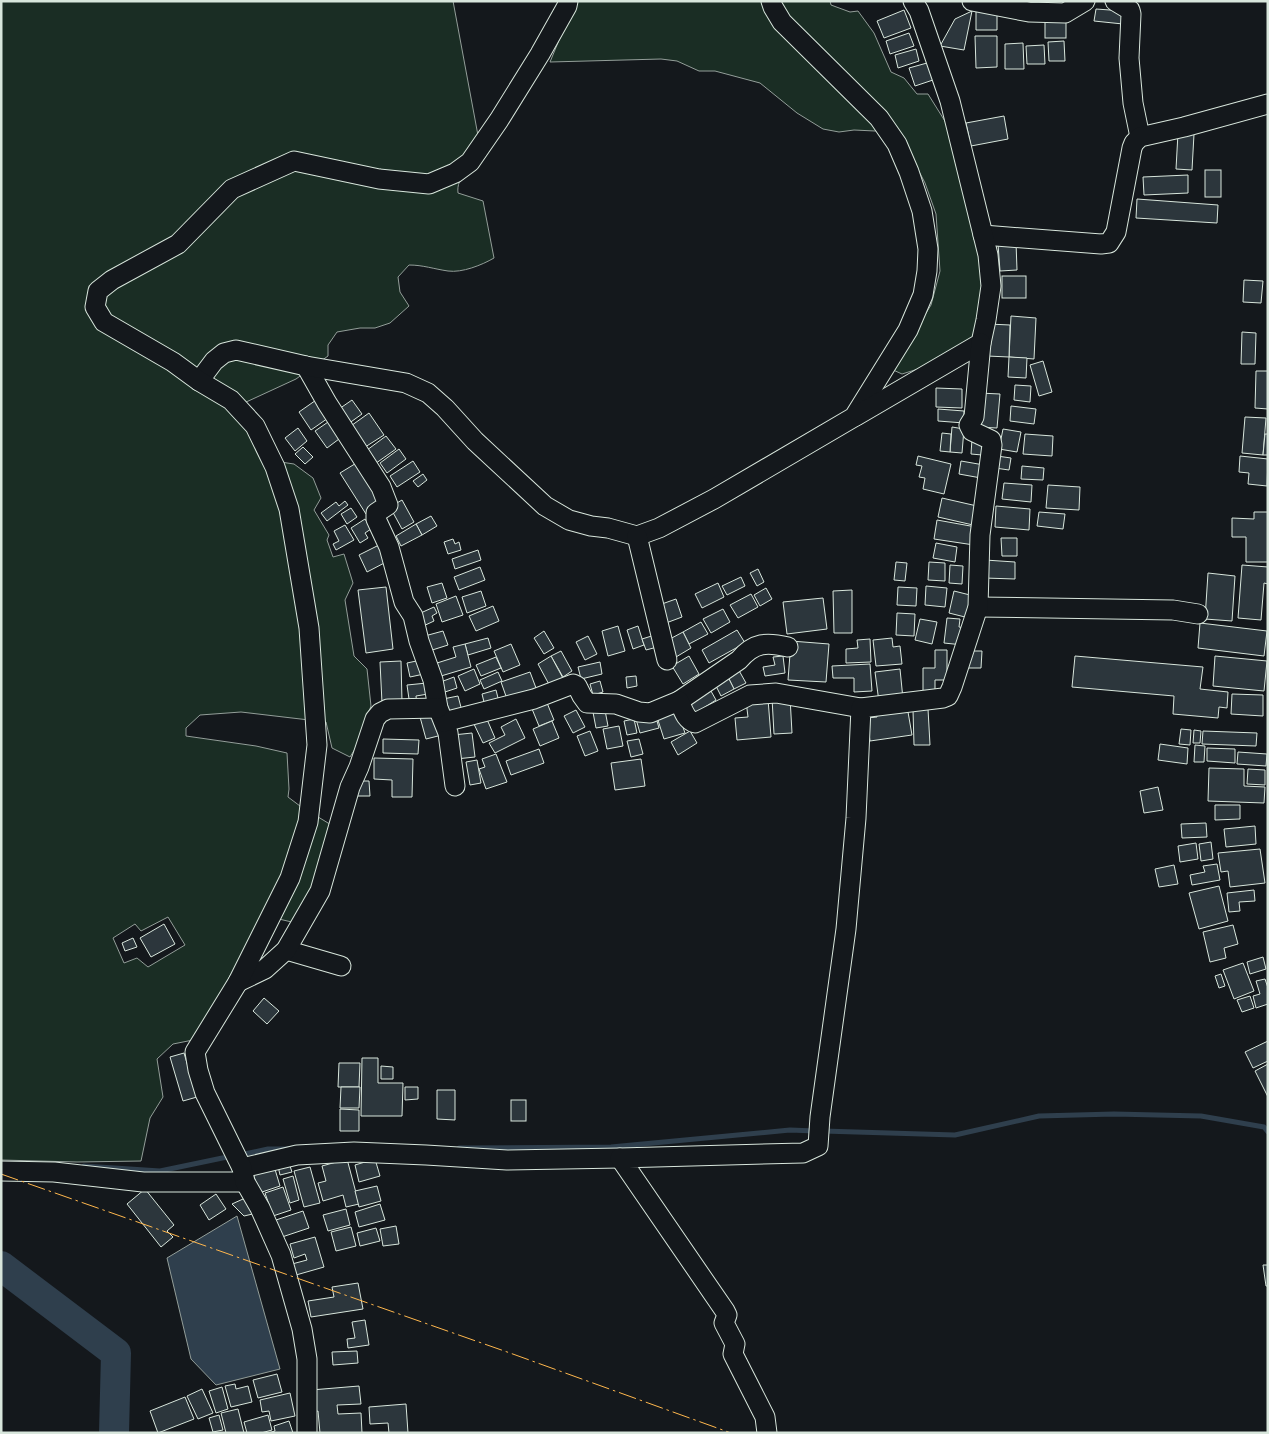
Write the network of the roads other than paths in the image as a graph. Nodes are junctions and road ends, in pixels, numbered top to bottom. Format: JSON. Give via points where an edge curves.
{"nodes":[{"id":1,"x":568,"y":1,"type":"edge"},
{"id":2,"x":771,"y":1,"type":"edge"},
{"id":3,"x":913,"y":1,"type":"edge"},
{"id":4,"x":972,"y":1,"type":"edge"},
{"id":5,"x":1085,"y":1,"type":"edge"},
{"id":6,"x":1115,"y":1,"type":"edge"},
{"id":7,"x":1268,"y":104,"type":"edge"},
{"id":8,"x":1140,"y":137,"type":"junction"},
{"id":9,"x":983,"y":235,"type":"junction"},
{"id":10,"x":981,"y":343,"type":"junction"},
{"id":11,"x":306,"y":366,"type":"junction"},
{"id":12,"x":199,"y":381,"type":"junction"},
{"id":13,"x":854,"y":417,"type":"junction"},
{"id":14,"x":637,"y":536,"type":"junction"},
{"id":15,"x":978,"y":606,"type":"junction"},
{"id":16,"x":1198,"y":614,"type":"dead end"},
{"id":17,"x":788,"y":647,"type":"dead end"},
{"id":18,"x":666,"y":660,"type":"dead end"},
{"id":19,"x":678,"y":700,"type":"junction"},
{"id":20,"x":861,"y":708,"type":"junction"},
{"id":21,"x":441,"y":715,"type":"junction"},
{"id":22,"x":455,"y":786,"type":"dead end"},
{"id":23,"x":286,"y":950,"type":"junction"},
{"id":24,"x":341,"y":966,"type":"dead end"},
{"id":25,"x":238,"y":982,"type":"junction"},
{"id":26,"x":620,"y":1158,"type":"junction"},
{"id":27,"x":1,"y":1171,"type":"edge"},
{"id":28,"x":243,"y":1172,"type":"junction"},
{"id":29,"x":307,"y":1433,"type":"edge"},
{"id":30,"x":767,"y":1433,"type":"edge"}],
"edges":[{"from":1,"to":12,"type":"street","via":[[499,120],[470,162],[455,173],[429,184],[380,179],[294,161],[232,189],[178,244],[98,291],[95,307],[104,322]]},
{"from":2,"to":13,"type":"street","via":[[782,22],[879,118],[897,144],[910,172],[922,211],[928,249],[923,295],[908,330]]},
{"from":3,"to":9,"type":"street","via":[[950,101]]},
{"from":4,"to":5,"type":"street","via":[[1029,12],[1065,13]]},
{"from":6,"to":8,"type":"street","via":[[1131,14],[1129,58]]},
{"from":7,"to":8,"type":"street"},
{"from":8,"to":9,"type":"street","via":[[1132,148],[1116,232],[1109,243]]},
{"from":9,"to":10,"type":"street","via":[[992,286]]},
{"from":10,"to":13,"type":"street"},
{"from":10,"to":15,"type":"street","via":[[974,417],[969,425],[972,431],[991,440],[992,444],[980,534]]},
{"from":11,"to":12,"type":"street","via":[[236,350],[224,353],[214,361]]},
{"from":11,"to":14,"type":"street","via":[[406,383],[428,394],[545,506],[569,520]]},
{"from":11,"to":21,"type":"street","via":[[387,499],[388,505],[376,513],[376,519],[389,547],[404,602],[413,616]]},
{"from":12,"to":25,"type":"street","via":[[231,400],[255,426],[275,467],[289,508],[309,628],[317,745],[308,822],[290,878]]},
{"from":13,"to":14,"type":"street","via":[[714,499]]},
{"from":14,"to":18,"type":"street"},
{"from":15,"to":16,"type":"street","via":[[1173,610]]},
{"from":15,"to":20,"type":"street","via":[[948,696]]},
{"from":17,"to":19,"type":"street","via":[[764,644],[753,648]]},
{"from":19,"to":20,"type":"street","via":[[687,718],[695,723],[750,695],[776,693]]},
{"from":19,"to":21,"type":"street","via":[[650,713],[616,704],[587,703],[573,684],[534,699]]},
{"from":20,"to":26,"type":"street","via":[[846,929],[818,1146],[803,1153]]},
{"from":21,"to":22,"type":"street","via":[[448,733]]},
{"from":21,"to":23,"type":"street","via":[[388,709],[375,719],[350,787],[320,891]]},
{"from":23,"to":24,"type":"street"},
{"from":23,"to":25,"type":"street","via":[[265,969]]},
{"from":25,"to":28,"type":"street","via":[[195,1052],[205,1093]]},
{"from":26,"to":28,"type":"street","via":[[507,1160],[354,1152],[297,1155]]},
{"from":26,"to":30,"type":"street","via":[[725,1311],[724,1323],[735,1344],[733,1354],[765,1417]]},
{"from":27,"to":28,"type":"street","via":[[54,1172],[142,1182]]},
{"from":28,"to":29,"type":"street","via":[[281,1255],[302,1329],[307,1359]]}]}
